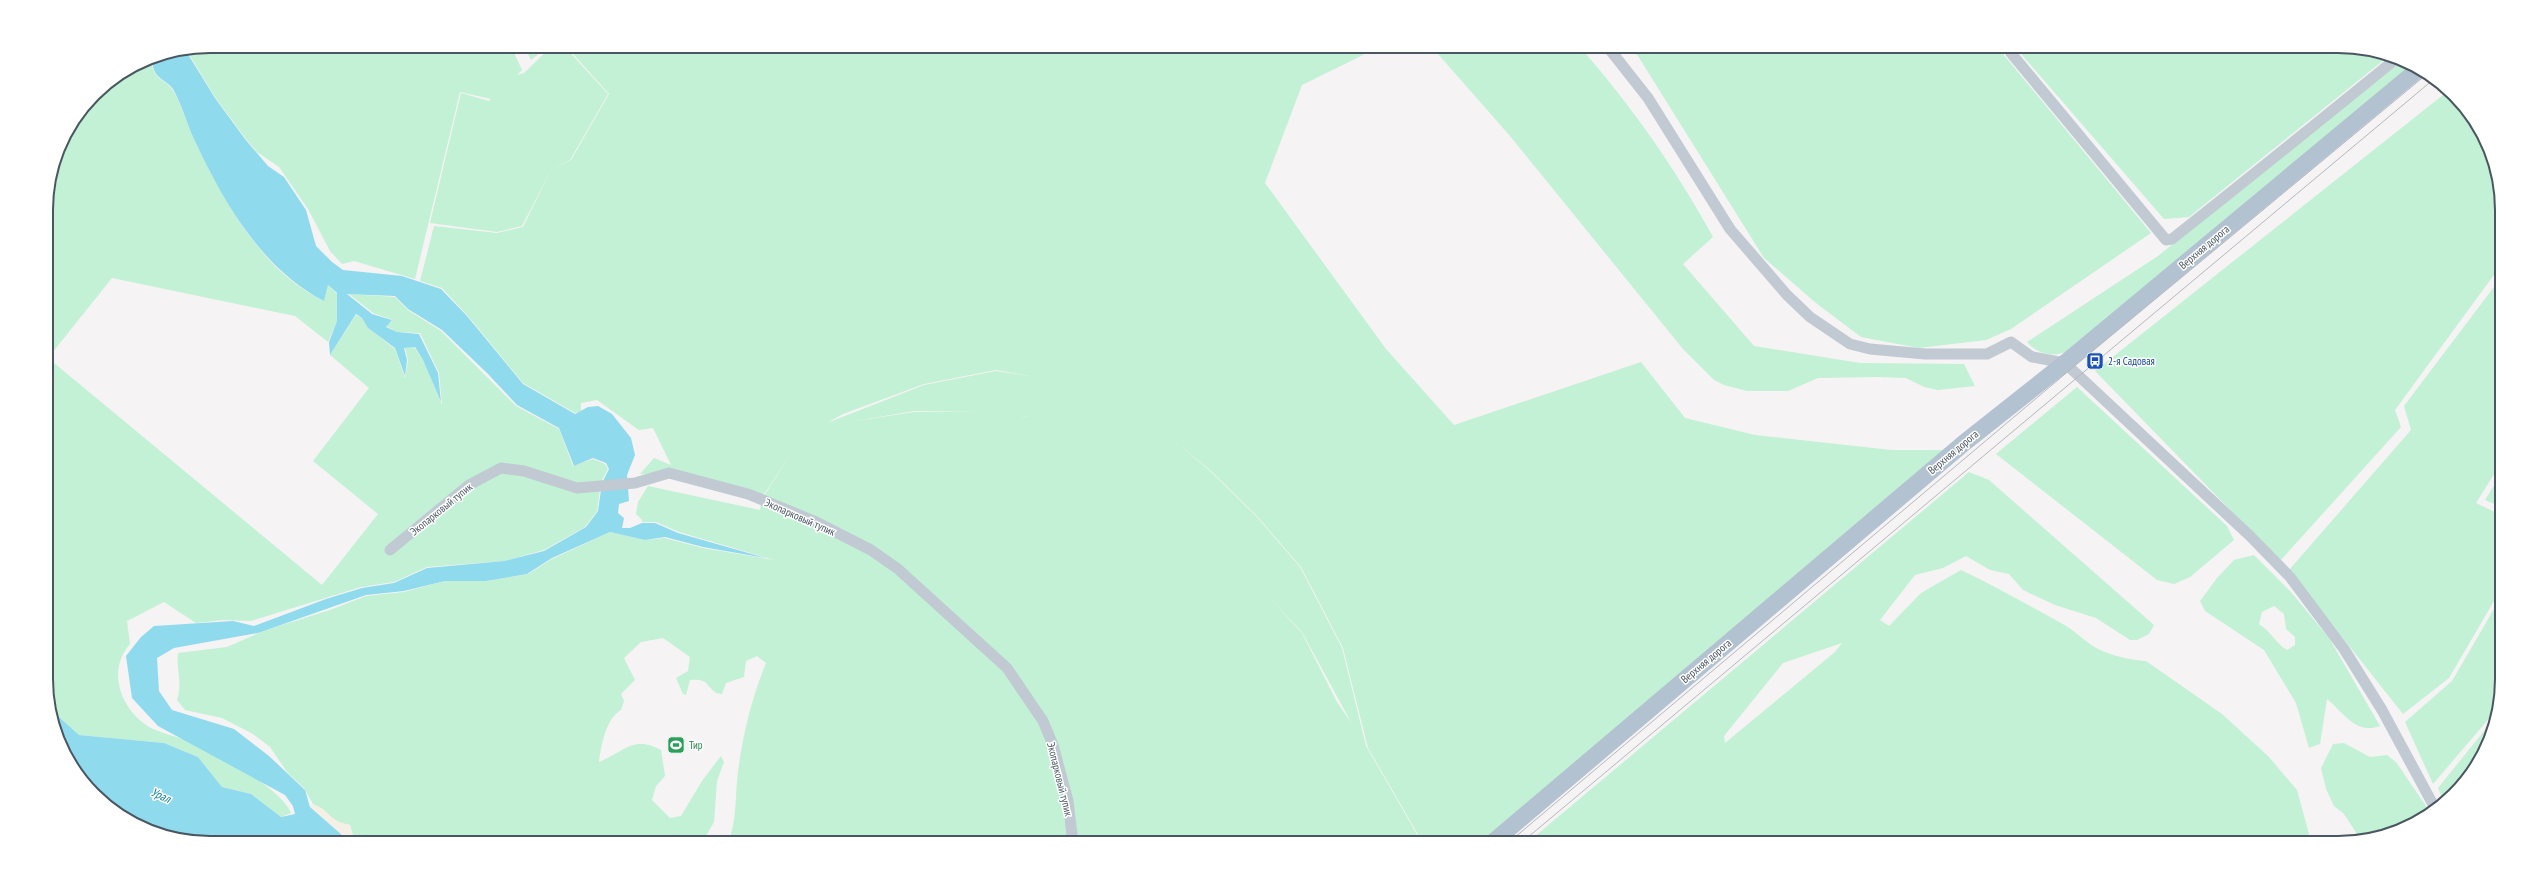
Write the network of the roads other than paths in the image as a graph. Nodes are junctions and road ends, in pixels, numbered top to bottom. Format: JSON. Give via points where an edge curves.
{"nodes":[{"id":1,"x":1612,"y":53,"type":"edge"},
{"id":2,"x":2011,"y":53,"type":"edge"},
{"id":3,"x":2392,"y":62,"type":"edge"},
{"id":4,"x":2414,"y":73,"type":"edge"},
{"id":5,"x":2065,"y":364,"type":"junction"},
{"id":6,"x":390,"y":550,"type":"dead end"},
{"id":7,"x":2433,"y":804,"type":"edge"},
{"id":8,"x":1072,"y":836,"type":"edge"},
{"id":9,"x":1500,"y":836,"type":"edge"}],
"edges":[{"from":1,"to":5,"type":"street","via":[[1648,98],[1730,229],[1787,295],[1810,317],[1850,344],[1870,349],[1925,354],[1986,354],[2011,342],[2032,357]]},
{"from":2,"to":3,"type":"street","via":[[2166,240],[2172,239],[2225,198],[2261,166]]},
{"from":4,"to":5,"type":"main road","name":"Верхняя дорога"},
{"from":5,"to":7,"type":"street","via":[[2250,536],[2290,577],[2344,649],[2418,773]]},
{"from":5,"to":9,"type":"main road","name":"Верхняя дорога","via":[[1964,443]]},
{"from":6,"to":8,"type":"street","name":"Экопарковый тупик","via":[[469,485],[501,468],[524,471],[576,488],[635,482],[669,473],[748,494],[814,521],[871,550],[904,574],[1007,668],[1030,699],[1053,745],[1068,801]]}]}
